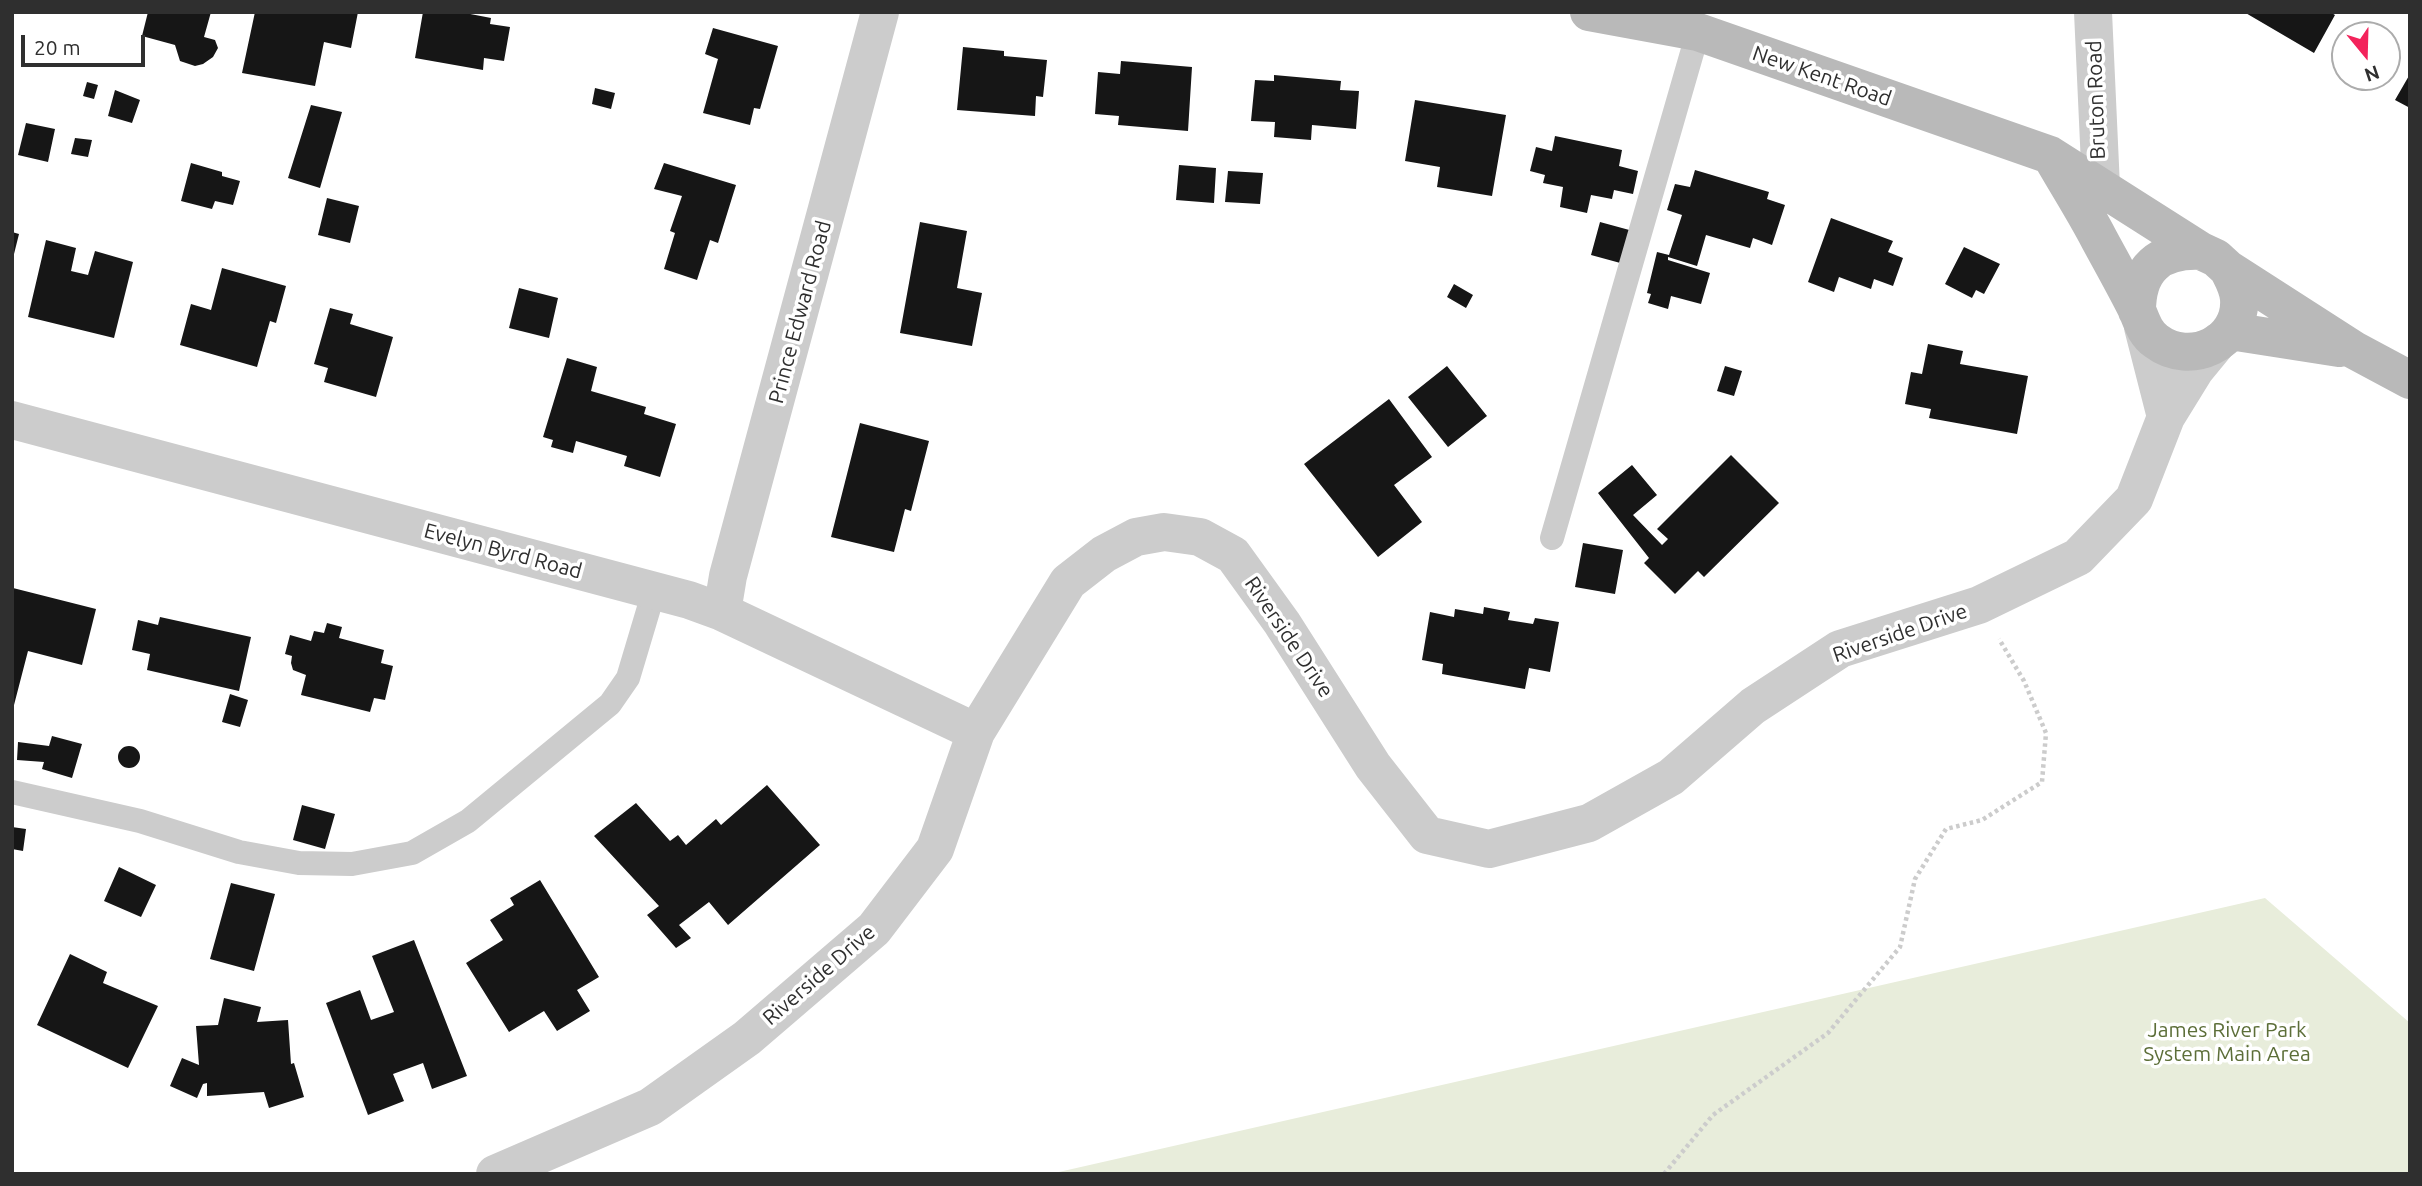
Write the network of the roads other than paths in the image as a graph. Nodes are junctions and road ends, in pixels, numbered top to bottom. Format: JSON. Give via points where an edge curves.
{"nodes":[{"id":1,"x":880,"y":12,"type":"edge"},
{"id":2,"x":1589,"y":12,"type":"edge"},
{"id":3,"x":2093,"y":12,"type":"edge"},
{"id":4,"x":1698,"y":32,"type":"junction"},
{"id":5,"x":2050,"y":155,"type":"junction"},
{"id":6,"x":2101,"y":187,"type":"junction"},
{"id":7,"x":2214,"y":260,"type":"junction"},
{"id":8,"x":2140,"y":319,"type":"junction"},
{"id":9,"x":2224,"y":337,"type":"junction"},
{"id":10,"x":2354,"y":350,"type":"junction"},
{"id":11,"x":2410,"y":380,"type":"edge"},
{"id":12,"x":2166,"y":417,"type":"junction"},
{"id":13,"x":12,"y":420,"type":"edge"},
{"id":14,"x":1552,"y":538,"type":"dead end"},
{"id":15,"x":654,"y":591,"type":"junction"},
{"id":16,"x":722,"y":612,"type":"junction"},
{"id":17,"x":976,"y":732,"type":"junction"},
{"id":18,"x":12,"y":792,"type":"edge"},
{"id":19,"x":495,"y":1174,"type":"edge"}],
"edges":[{"from":1,"to":16,"type":"street","name":"Prince Edward Road"},
{"from":2,"to":4,"type":"street","name":"New Kent Road"},
{"from":3,"to":6,"type":"street","name":"Bruton Road"},
{"from":4,"to":5,"type":"street","name":"New Kent Road"},
{"from":4,"to":14,"type":"lane"},
{"from":5,"to":6,"type":"street","name":"New Kent Road"},
{"from":5,"to":8,"type":"street","name":"New Kent Road"},
{"from":6,"to":7,"type":"street","name":"New Kent Road"},
{"from":7,"to":8,"type":"street","via":[[2184,251],[2154,264],[2137,294]]},
{"from":7,"to":9,"type":"street","via":[[2236,284],[2239,299],[2237,316]]},
{"from":7,"to":10,"type":"street","name":"New Kent Road"},
{"from":8,"to":9,"type":"street","name":"New Kent Road","via":[[2154,340],[2186,353],[2203,351]]},
{"from":8,"to":12,"type":"street"},
{"from":9,"to":10,"type":"street","name":"New Kent Road"},
{"from":9,"to":12,"type":"street","name":"Riverside Drive","via":[[2195,370]]},
{"from":10,"to":11,"type":"street","name":"New Kent Road"},
{"from":12,"to":17,"type":"street","name":"Riverside Drive","via":[[2134,499],[2078,557],[1979,605],[1840,649],[1753,706],[1671,777],[1589,823],[1489,849],[1427,835],[1373,766],[1233,555],[1200,537],[1164,532],[1136,537],[1068,582]]},
{"from":13,"to":15,"type":"street","name":"Evelyn Byrd Road"},
{"from":15,"to":16,"type":"street","name":"Evelyn Byrd Road"},
{"from":15,"to":18,"type":"lane","via":[[628,678],[610,704],[467,821],[412,853],[352,864],[299,863],[239,852],[141,821]]},
{"from":16,"to":17,"type":"street","name":"Evelyn Byrd Road"},
{"from":17,"to":19,"type":"street","name":"Riverside Drive","via":[[935,849],[874,929],[747,1038],[650,1107]]}]}
